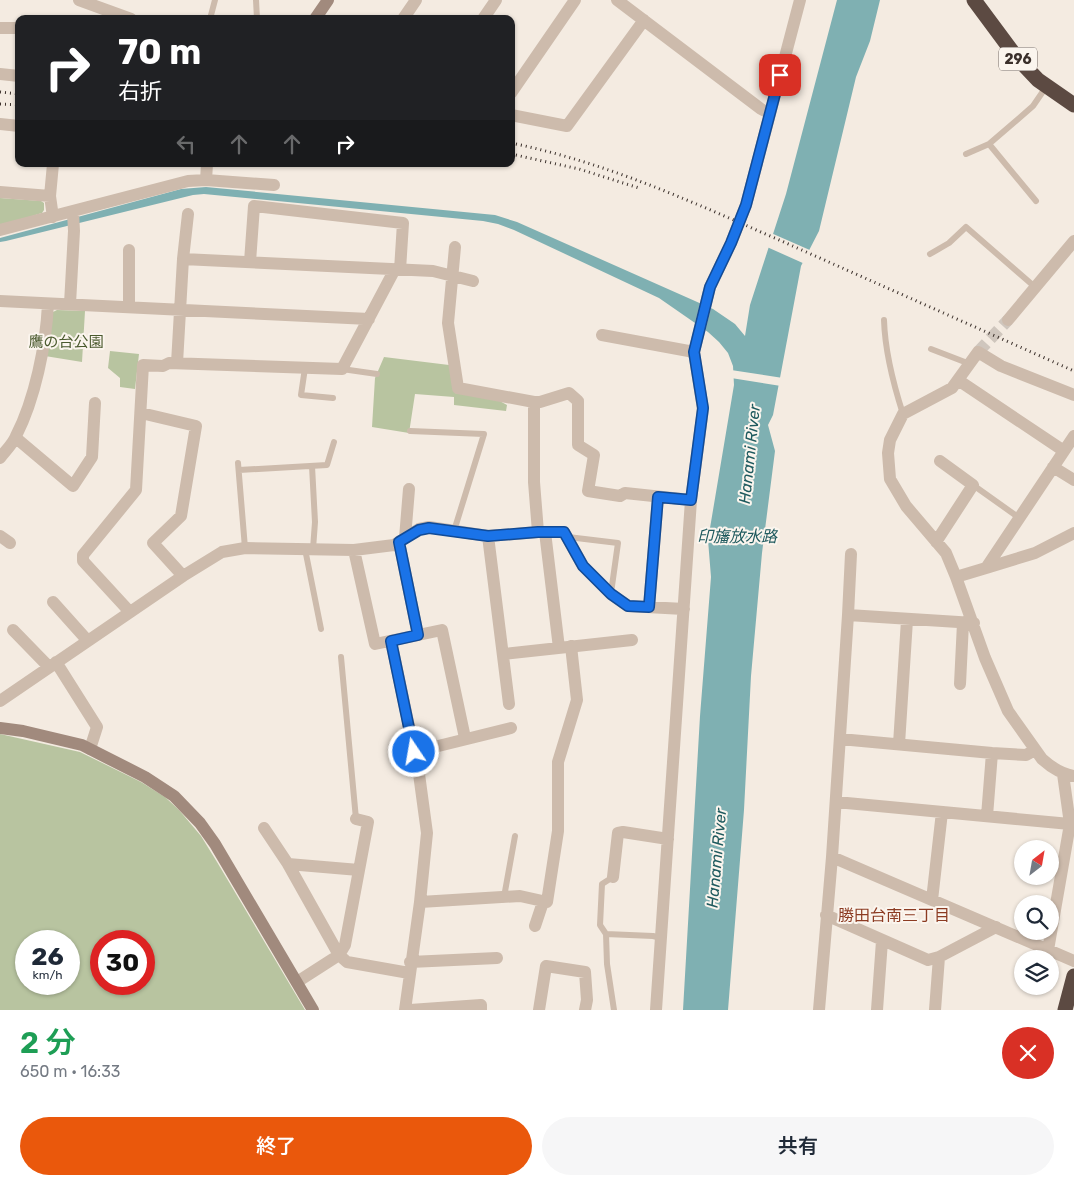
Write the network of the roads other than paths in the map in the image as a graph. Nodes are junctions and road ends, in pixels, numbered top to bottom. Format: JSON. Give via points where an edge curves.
{"nodes":[{"id":1,"x":79,"y":0,"type":"edge"},
{"id":2,"x":215,"y":0,"type":"edge"},
{"id":3,"x":256,"y":0,"type":"edge"},
{"id":4,"x":328,"y":0,"type":"edge"},
{"id":5,"x":416,"y":0,"type":"edge"},
{"id":6,"x":496,"y":0,"type":"edge"},
{"id":7,"x":575,"y":0,"type":"edge"},
{"id":8,"x":617,"y":0,"type":"edge"},
{"id":9,"x":800,"y":0,"type":"edge"},
{"id":10,"x":980,"y":2,"type":"edge"},
{"id":11,"x":120,"y":15,"type":"edge"},
{"id":12,"x":211,"y":15,"type":"edge"},
{"id":13,"x":257,"y":15,"type":"edge"},
{"id":14,"x":318,"y":15,"type":"edge"},
{"id":15,"x":406,"y":15,"type":"edge"},
{"id":16,"x":486,"y":15,"type":"edge"},
{"id":17,"x":644,"y":20,"type":"junction"},
{"id":18,"x":0,"y":28,"type":"edge"},
{"id":19,"x":15,"y":28,"type":"edge"},
{"id":20,"x":0,"y":74,"type":"edge"},
{"id":21,"x":15,"y":76,"type":"edge"},
{"id":22,"x":1046,"y":86,"type":"junction"},
{"id":23,"x":515,"y":87,"type":"edge"},
{"id":24,"x":1074,"y":104,"type":"edge"},
{"id":25,"x":769,"y":113,"type":"junction"},
{"id":26,"x":515,"y":116,"type":"edge"},
{"id":27,"x":0,"y":124,"type":"edge"},
{"id":28,"x":15,"y":126,"type":"edge"},
{"id":29,"x":989,"y":144,"type":"junction"},
{"id":30,"x":966,"y":154,"type":"dead end"},
{"id":31,"x":53,"y":167,"type":"edge"},
{"id":32,"x":208,"y":167,"type":"edge"},
{"id":33,"x":206,"y":180,"type":"junction"},
{"id":34,"x":274,"y":185,"type":"dead end"},
{"id":35,"x":0,"y":192,"type":"edge"},
{"id":36,"x":50,"y":196,"type":"junction"},
{"id":37,"x":1036,"y":201,"type":"dead end"},
{"id":38,"x":73,"y":214,"type":"junction"},
{"id":39,"x":188,"y":214,"type":"dead end"},
{"id":40,"x":54,"y":217,"type":"junction"},
{"id":41,"x":0,"y":230,"type":"edge"},
{"id":42,"x":1074,"y":242,"type":"edge"},
{"id":43,"x":455,"y":247,"type":"dead end"},
{"id":44,"x":129,"y":250,"type":"dead end"},
{"id":45,"x":930,"y":254,"type":"dead end"},
{"id":46,"x":183,"y":259,"type":"junction"},
{"id":47,"x":250,"y":262,"type":"junction"},
{"id":48,"x":398,"y":270,"type":"junction"},
{"id":49,"x":453,"y":276,"type":"junction"},
{"id":50,"x":473,"y":281,"type":"dead end"},
{"id":51,"x":1036,"y":288,"type":"junction"},
{"id":52,"x":0,"y":301,"type":"edge"},
{"id":53,"x":48,"y":304,"type":"junction"},
{"id":54,"x":70,"y":304,"type":"junction"},
{"id":55,"x":128,"y":307,"type":"junction"},
{"id":56,"x":181,"y":310,"type":"junction"},
{"id":57,"x":369,"y":319,"type":"junction"},
{"id":58,"x":884,"y":320,"type":"dead end"},
{"id":59,"x":1008,"y":320,"type":"tunnel mouth"},
{"id":60,"x":602,"y":335,"type":"dead end"},
{"id":61,"x":931,"y":349,"type":"dead end"},
{"id":62,"x":694,"y":352,"type":"junction"},
{"id":63,"x":177,"y":363,"type":"junction"},
{"id":64,"x":970,"y":364,"type":"junction"},
{"id":65,"x":305,"y":368,"type":"junction"},
{"id":66,"x":342,"y":369,"type":"junction"},
{"id":67,"x":376,"y":374,"type":"dead end"},
{"id":68,"x":958,"y":380,"type":"junction"},
{"id":69,"x":1074,"y":395,"type":"edge"},
{"id":70,"x":333,"y":398,"type":"dead end"},
{"id":71,"x":534,"y":402,"type":"junction"},
{"id":72,"x":95,"y":403,"type":"dead end"},
{"id":73,"x":141,"y":413,"type":"junction"},
{"id":74,"x":903,"y":414,"type":"junction"},
{"id":75,"x":410,"y":431,"type":"dead end"},
{"id":76,"x":1074,"y":436,"type":"edge"},
{"id":77,"x":16,"y":438,"type":"junction"},
{"id":78,"x":334,"y":442,"type":"dead end"},
{"id":79,"x":1064,"y":451,"type":"junction"},
{"id":80,"x":0,"y":458,"type":"edge"},
{"id":81,"x":940,"y":461,"type":"dead end"},
{"id":82,"x":312,"y":466,"type":"junction"},
{"id":83,"x":1053,"y":467,"type":"junction"},
{"id":84,"x":1074,"y":480,"type":"edge"},
{"id":85,"x":973,"y":485,"type":"junction"},
{"id":86,"x":409,"y":489,"type":"dead end"},
{"id":87,"x":658,"y":497,"type":"junction"},
{"id":88,"x":691,"y":500,"type":"junction"},
{"id":89,"x":1018,"y":517,"type":"junction"},
{"id":90,"x":454,"y":531,"type":"junction"},
{"id":91,"x":542,"y":532,"type":"junction"},
{"id":92,"x":1074,"y":533,"type":"edge"},
{"id":93,"x":488,"y":536,"type":"junction"},
{"id":94,"x":567,"y":536,"type":"junction"},
{"id":95,"x":402,"y":540,"type":"junction"},
{"id":96,"x":936,"y":542,"type":"junction"},
{"id":97,"x":244,"y":548,"type":"junction"},
{"id":98,"x":309,"y":549,"type":"junction"},
{"id":99,"x":354,"y":550,"type":"junction"},
{"id":100,"x":851,"y":554,"type":"dead end"},
{"id":101,"x":986,"y":568,"type":"junction"},
{"id":102,"x":183,"y":576,"type":"junction"},
{"id":103,"x":956,"y":577,"type":"junction"},
{"id":104,"x":611,"y":594,"type":"junction"},
{"id":105,"x":52,"y":602,"type":"dead end"},
{"id":106,"x":649,"y":607,"type":"junction"},
{"id":107,"x":684,"y":609,"type":"junction"},
{"id":108,"x":129,"y":611,"type":"junction"},
{"id":109,"x":848,"y":615,"type":"junction"},
{"id":110,"x":907,"y":620,"type":"junction"},
{"id":111,"x":968,"y":623,"type":"junction"},
{"id":112,"x":321,"y":629,"type":"dead end"},
{"id":113,"x":13,"y":630,"type":"dead end"},
{"id":114,"x":418,"y":635,"type":"junction"},
{"id":115,"x":87,"y":640,"type":"junction"},
{"id":116,"x":632,"y":640,"type":"dead end"},
{"id":117,"x":391,"y":641,"type":"junction"},
{"id":118,"x":565,"y":647,"type":"junction"},
{"id":119,"x":503,"y":654,"type":"junction"},
{"id":120,"x":341,"y":657,"type":"dead end"},
{"id":121,"x":53,"y":664,"type":"junction"},
{"id":122,"x":960,"y":684,"type":"dead end"},
{"id":123,"x":0,"y":701,"type":"edge"},
{"id":124,"x":509,"y":704,"type":"dead end"},
{"id":125,"x":0,"y":728,"type":"edge"},
{"id":126,"x":512,"y":728,"type":"dead end"},
{"id":127,"x":465,"y":738,"type":"junction"},
{"id":128,"x":840,"y":739,"type":"junction"},
{"id":129,"x":899,"y":744,"type":"junction"},
{"id":130,"x":90,"y":749,"type":"junction"},
{"id":131,"x":1035,"y":750,"type":"junction"},
{"id":132,"x":414,"y":752,"type":"junction"},
{"id":133,"x":992,"y":754,"type":"junction"},
{"id":134,"x":1068,"y":775,"type":"edge"},
{"id":135,"x":836,"y":802,"type":"junction"},
{"id":136,"x":942,"y":812,"type":"junction"},
{"id":137,"x":987,"y":816,"type":"junction"},
{"id":138,"x":356,"y":819,"type":"joint"},
{"id":139,"x":1070,"y":824,"type":"junction"},
{"id":140,"x":264,"y":828,"type":"dead end"},
{"id":141,"x":515,"y":836,"type":"dead end"},
{"id":142,"x":668,"y":839,"type":"junction"},
{"id":143,"x":832,"y":857,"type":"junction"},
{"id":144,"x":288,"y":864,"type":"junction"},
{"id":145,"x":359,"y":870,"type":"junction"},
{"id":146,"x":613,"y":877,"type":"joint"},
{"id":147,"x":504,"y":897,"type":"junction"},
{"id":148,"x":932,"y":900,"type":"junction"},
{"id":149,"x":420,"y":902,"type":"junction"},
{"id":150,"x":543,"y":902,"type":"junction"},
{"id":151,"x":826,"y":915,"type":"junction"},
{"id":152,"x":535,"y":926,"type":"dead end"},
{"id":153,"x":996,"y":927,"type":"junction"},
{"id":154,"x":606,"y":934,"type":"junction"},
{"id":155,"x":661,"y":938,"type":"junction"},
{"id":156,"x":882,"y":941,"type":"junction"},
{"id":157,"x":1048,"y":950,"type":"joint"},
{"id":158,"x":340,"y":955,"type":"junction"},
{"id":159,"x":1059,"y":955,"type":"edge"},
{"id":160,"x":939,"y":957,"type":"junction"},
{"id":161,"x":497,"y":958,"type":"dead end"},
{"id":162,"x":1074,"y":961,"type":"edge"},
{"id":163,"x":410,"y":967,"type":"junction"},
{"id":164,"x":1074,"y":976,"type":"edge"},
{"id":165,"x":297,"y":982,"type":"junction"},
{"id":166,"x":313,"y":1010,"type":"edge"},
{"id":167,"x":405,"y":1010,"type":"edge"},
{"id":168,"x":410,"y":1010,"type":"edge"},
{"id":169,"x":481,"y":1010,"type":"edge"},
{"id":170,"x":539,"y":1010,"type":"edge"},
{"id":171,"x":585,"y":1010,"type":"edge"},
{"id":172,"x":614,"y":1010,"type":"edge"},
{"id":173,"x":656,"y":1010,"type":"edge"},
{"id":174,"x":819,"y":1010,"type":"edge"},
{"id":175,"x":877,"y":1010,"type":"edge"},
{"id":176,"x":935,"y":1010,"type":"edge"},
{"id":177,"x":1065,"y":1010,"type":"edge"}],
"edges":[{"from":1,"to":11,"type":"street"},
{"from":2,"to":12,"type":"lane"},
{"from":3,"to":13,"type":"lane"},
{"from":4,"to":14,"type":"street"},
{"from":5,"to":15,"type":"street"},
{"from":6,"to":16,"type":"street"},
{"from":7,"to":23,"type":"street"},
{"from":8,"to":17,"type":"street"},
{"from":9,"to":25,"type":"street"},
{"from":10,"to":22,"type":"highway","number":"296","via":[[1017,58]]},
{"from":17,"to":25,"type":"street"},
{"from":17,"to":26,"type":"street","via":[[566,126]]},
{"from":18,"to":19,"type":"street"},
{"from":20,"to":21,"type":"street"},
{"from":22,"to":24,"type":"highway","number":"296"},
{"from":22,"to":29,"type":"lane","via":[[1033,106]]},
{"from":25,"to":62,"type":"street","via":[[746,205],[710,287]]},
{"from":27,"to":28,"type":"street"},
{"from":29,"to":30,"type":"lane"},
{"from":29,"to":37,"type":"lane"},
{"from":31,"to":36,"type":"street"},
{"from":32,"to":33,"type":"street"},
{"from":33,"to":34,"type":"street"},
{"from":33,"to":38,"type":"street","via":[[188,181]]},
{"from":35,"to":36,"type":"street"},
{"from":36,"to":40,"type":"street"},
{"from":38,"to":40,"type":"street"},
{"from":38,"to":54,"type":"street"},
{"from":39,"to":46,"type":"street"},
{"from":40,"to":41,"type":"street"},
{"from":42,"to":51,"type":"street"},
{"from":43,"to":49,"type":"street"},
{"from":44,"to":55,"type":"street"},
{"from":45,"to":51,"type":"lane","via":[[949,244],[966,227]]},
{"from":46,"to":47,"type":"street"},
{"from":46,"to":56,"type":"street"},
{"from":47,"to":48,"type":"street"},
{"from":47,"to":48,"type":"street","via":[[254,206],[403,222]]},
{"from":48,"to":49,"type":"street","via":[[433,271]]},
{"from":48,"to":57,"type":"street"},
{"from":49,"to":50,"type":"street"},
{"from":49,"to":71,"type":"street","via":[[448,323],[458,388]]},
{"from":51,"to":59,"type":"street"},
{"from":52,"to":53,"type":"street"},
{"from":53,"to":54,"type":"street"},
{"from":53,"to":77,"type":"street","via":[[47,332],[30,400]]},
{"from":54,"to":55,"type":"street"},
{"from":55,"to":56,"type":"street"},
{"from":56,"to":57,"type":"street"},
{"from":56,"to":63,"type":"street"},
{"from":57,"to":66,"type":"street"},
{"from":58,"to":74,"type":"lane","via":[[885,342]]},
{"from":60,"to":62,"type":"street"},
{"from":61,"to":64,"type":"lane"},
{"from":62,"to":88,"type":"street","via":[[703,408]]},
{"from":63,"to":65,"type":"street"},
{"from":63,"to":73,"type":"street","via":[[143,365]]},
{"from":64,"to":68,"type":"street"},
{"from":64,"to":69,"type":"street","via":[[978,352],[1001,366]]},
{"from":65,"to":66,"type":"street"},
{"from":65,"to":70,"type":"lane","via":[[301,395]]},
{"from":66,"to":67,"type":"lane"},
{"from":68,"to":74,"type":"street","via":[[952,388]]},
{"from":68,"to":79,"type":"street"},
{"from":71,"to":87,"type":"street","via":[[569,393],[578,401],[578,445],[594,455],[588,492]]},
{"from":71,"to":91,"type":"street","via":[[534,473]]},
{"from":72,"to":77,"type":"street","via":[[92,457],[73,486]]},
{"from":73,"to":102,"type":"street","via":[[196,426],[181,516],[153,544]]},
{"from":73,"to":108,"type":"street","via":[[136,490],[83,555],[83,561]]},
{"from":74,"to":96,"type":"street","via":[[890,440],[890,479],[906,506]]},
{"from":75,"to":90,"type":"lane","via":[[484,434]]},
{"from":76,"to":79,"type":"street"},
{"from":77,"to":80,"type":"street"},
{"from":78,"to":82,"type":"lane","via":[[327,465]]},
{"from":79,"to":83,"type":"street"},
{"from":81,"to":85,"type":"street"},
{"from":82,"to":97,"type":"lane","via":[[238,466]]},
{"from":82,"to":98,"type":"lane","via":[[315,522]]},
{"from":83,"to":84,"type":"street"},
{"from":83,"to":89,"type":"street"},
{"from":85,"to":89,"type":"lane"},
{"from":85,"to":96,"type":"street"},
{"from":86,"to":95,"type":"street"},
{"from":87,"to":88,"type":"street"},
{"from":87,"to":106,"type":"street"},
{"from":88,"to":107,"type":"street"},
{"from":89,"to":101,"type":"street"},
{"from":90,"to":93,"type":"street"},
{"from":90,"to":95,"type":"street","via":[[429,528]]},
{"from":91,"to":93,"type":"street"},
{"from":91,"to":94,"type":"street","via":[[564,532]]},
{"from":91,"to":118,"type":"street"},
{"from":92,"to":101,"type":"street","via":[[1035,553]]},
{"from":93,"to":119,"type":"street"},
{"from":94,"to":104,"type":"street","via":[[583,566]]},
{"from":94,"to":104,"type":"lane","via":[[618,543]]},
{"from":95,"to":99,"type":"street","via":[[394,545]]},
{"from":95,"to":114,"type":"street"},
{"from":96,"to":103,"type":"street","via":[[946,554]]},
{"from":97,"to":98,"type":"street"},
{"from":97,"to":102,"type":"street","via":[[222,552]]},
{"from":98,"to":99,"type":"street"},
{"from":98,"to":112,"type":"lane"},
{"from":99,"to":117,"type":"street","via":[[375,644]]},
{"from":100,"to":109,"type":"street"},
{"from":101,"to":103,"type":"street"},
{"from":102,"to":108,"type":"street"},
{"from":103,"to":111,"type":"street"},
{"from":104,"to":106,"type":"street","via":[[628,606]]},
{"from":105,"to":115,"type":"street"},
{"from":106,"to":107,"type":"street"},
{"from":107,"to":142,"type":"street"},
{"from":108,"to":115,"type":"street"},
{"from":109,"to":110,"type":"street"},
{"from":109,"to":128,"type":"street"},
{"from":110,"to":111,"type":"street"},
{"from":110,"to":129,"type":"street"},
{"from":111,"to":122,"type":"street"},
{"from":111,"to":131,"type":"street","via":[[1008,711]]},
{"from":113,"to":121,"type":"street"},
{"from":114,"to":117,"type":"street"},
{"from":114,"to":127,"type":"street","via":[[442,630]]},
{"from":115,"to":121,"type":"street"},
{"from":116,"to":118,"type":"street"},
{"from":117,"to":132,"type":"street"},
{"from":118,"to":119,"type":"street"},
{"from":118,"to":150,"type":"street","via":[[577,700],[558,762],[558,831],[547,902]]},
{"from":119,"to":124,"type":"street"},
{"from":120,"to":138,"type":"lane"},
{"from":121,"to":123,"type":"street"},
{"from":121,"to":130,"type":"street","via":[[97,727]]},
{"from":125,"to":130,"type":"street"},
{"from":126,"to":127,"type":"street"},
{"from":127,"to":132,"type":"street"},
{"from":128,"to":129,"type":"street"},
{"from":128,"to":135,"type":"street"},
{"from":129,"to":133,"type":"street"},
{"from":130,"to":165,"type":"street","via":[[174,796],[200,823]]},
{"from":131,"to":133,"type":"street","via":[[1026,755]]},
{"from":131,"to":134,"type":"street","via":[[1049,766]]},
{"from":132,"to":149,"type":"street","via":[[427,833]]},
{"from":133,"to":137,"type":"street"},
{"from":134,"to":139,"type":"street"},
{"from":135,"to":136,"type":"street"},
{"from":135,"to":143,"type":"street"},
{"from":136,"to":137,"type":"street"},
{"from":136,"to":148,"type":"street"},
{"from":137,"to":139,"type":"street"},
{"from":138,"to":145,"type":"street","via":[[368,822]]},
{"from":139,"to":157,"type":"street"},
{"from":140,"to":144,"type":"street"},
{"from":141,"to":147,"type":"lane"},
{"from":142,"to":146,"type":"street","via":[[618,833]]},
{"from":142,"to":155,"type":"street"},
{"from":143,"to":148,"type":"street"},
{"from":143,"to":151,"type":"street"},
{"from":144,"to":145,"type":"street"},
{"from":144,"to":158,"type":"street"},
{"from":145,"to":158,"type":"street","via":[[345,945]]},
{"from":146,"to":154,"type":"lane","via":[[602,884],[600,925]]},
{"from":147,"to":149,"type":"street"},
{"from":147,"to":150,"type":"street","via":[[520,896]]},
{"from":148,"to":153,"type":"street"},
{"from":149,"to":163,"type":"street"},
{"from":150,"to":152,"type":"street"},
{"from":151,"to":156,"type":"street"},
{"from":151,"to":174,"type":"street"},
{"from":153,"to":157,"type":"street"},
{"from":153,"to":160,"type":"street"},
{"from":154,"to":155,"type":"lane"},
{"from":154,"to":172,"type":"lane"},
{"from":155,"to":173,"type":"street"},
{"from":156,"to":160,"type":"street","via":[[928,960]]},
{"from":156,"to":175,"type":"street"},
{"from":158,"to":163,"type":"street","via":[[347,962]]},
{"from":158,"to":165,"type":"street"},
{"from":159,"to":162,"type":"street"},
{"from":160,"to":176,"type":"street"},
{"from":161,"to":163,"type":"street"},
{"from":163,"to":167,"type":"street"},
{"from":164,"to":177,"type":"highway"},
{"from":165,"to":166,"type":"street"},
{"from":168,"to":169,"type":"street","via":[[481,1005]]},
{"from":170,"to":171,"type":"street","via":[[546,966],[585,972]]}]}
